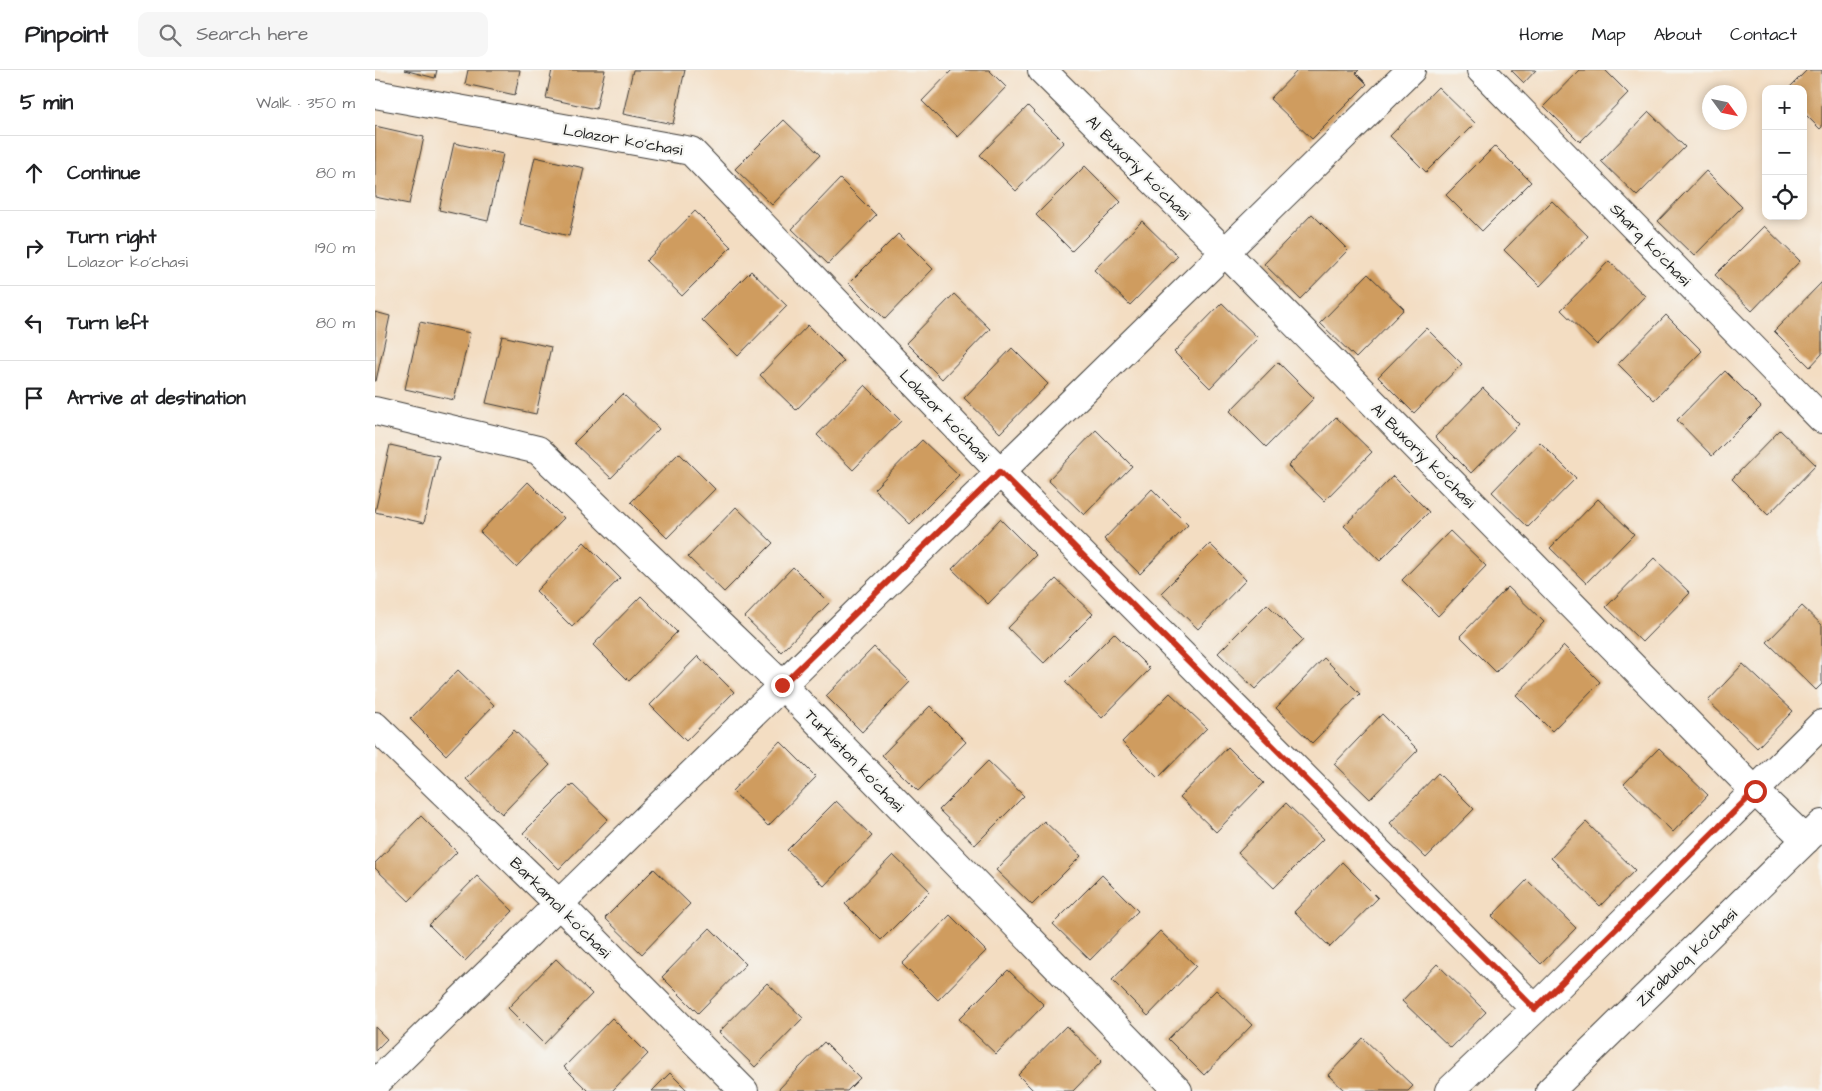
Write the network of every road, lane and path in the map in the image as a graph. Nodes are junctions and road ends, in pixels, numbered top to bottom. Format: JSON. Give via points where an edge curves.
{"nodes":[{"id":1,"x":1042,"y":70,"type":"edge"},
{"id":2,"x":1411,"y":70,"type":"edge"},
{"id":3,"x":1481,"y":70,"type":"edge"},
{"id":4,"x":375,"y":94,"type":"edge"},
{"id":5,"x":1225,"y":252,"type":"junction"},
{"id":6,"x":375,"y":411,"type":"edge"},
{"id":7,"x":1822,"y":419,"type":"edge"},
{"id":8,"x":1000,"y":472,"type":"junction"},
{"id":9,"x":782,"y":685,"type":"junction"},
{"id":10,"x":1822,"y":724,"type":"edge"},
{"id":11,"x":375,"y":726,"type":"edge"},
{"id":12,"x":1755,"y":791,"type":"junction"},
{"id":13,"x":1814,"y":832,"type":"edge"},
{"id":14,"x":559,"y":904,"type":"junction"},
{"id":15,"x":1535,"y":1009,"type":"junction"},
{"id":16,"x":375,"y":1084,"type":"edge"},
{"id":17,"x":744,"y":1091,"type":"edge"},
{"id":18,"x":1178,"y":1091,"type":"edge"},
{"id":19,"x":1449,"y":1091,"type":"edge"},
{"id":20,"x":1550,"y":1091,"type":"edge"}],
"edges":[{"from":1,"to":5,"type":"street","name":"Al Buxoriy ko'chasi"},
{"from":2,"to":5,"type":"street"},
{"from":3,"to":7,"type":"street","name":"Sharq ko'chasi"},
{"from":4,"to":8,"type":"street","name":"Lolazor ko'chasi","via":[[691,150]]},
{"from":5,"to":8,"type":"street"},
{"from":5,"to":12,"type":"street","name":"Al Buxoriy ko'chasi"},
{"from":6,"to":9,"type":"street","name":"Turkiston ko'chasi","via":[[538,450]]},
{"from":8,"to":9,"type":"street"},
{"from":8,"to":15,"type":"street","name":"Lolazor ko'chasi"},
{"from":9,"to":14,"type":"street"},
{"from":9,"to":18,"type":"street","name":"Turkiston ko'chasi"},
{"from":10,"to":12,"type":"street"},
{"from":11,"to":14,"type":"street","name":"Barkamol ko'chasi"},
{"from":12,"to":13,"type":"street","name":"Al Buxoriy ko'chasi"},
{"from":12,"to":15,"type":"street"},
{"from":13,"to":20,"type":"street","name":"Zirabuloq ko'chasi"},
{"from":14,"to":16,"type":"street"},
{"from":14,"to":17,"type":"street","name":"Barkamol ko'chasi"},
{"from":15,"to":19,"type":"street"}]}
